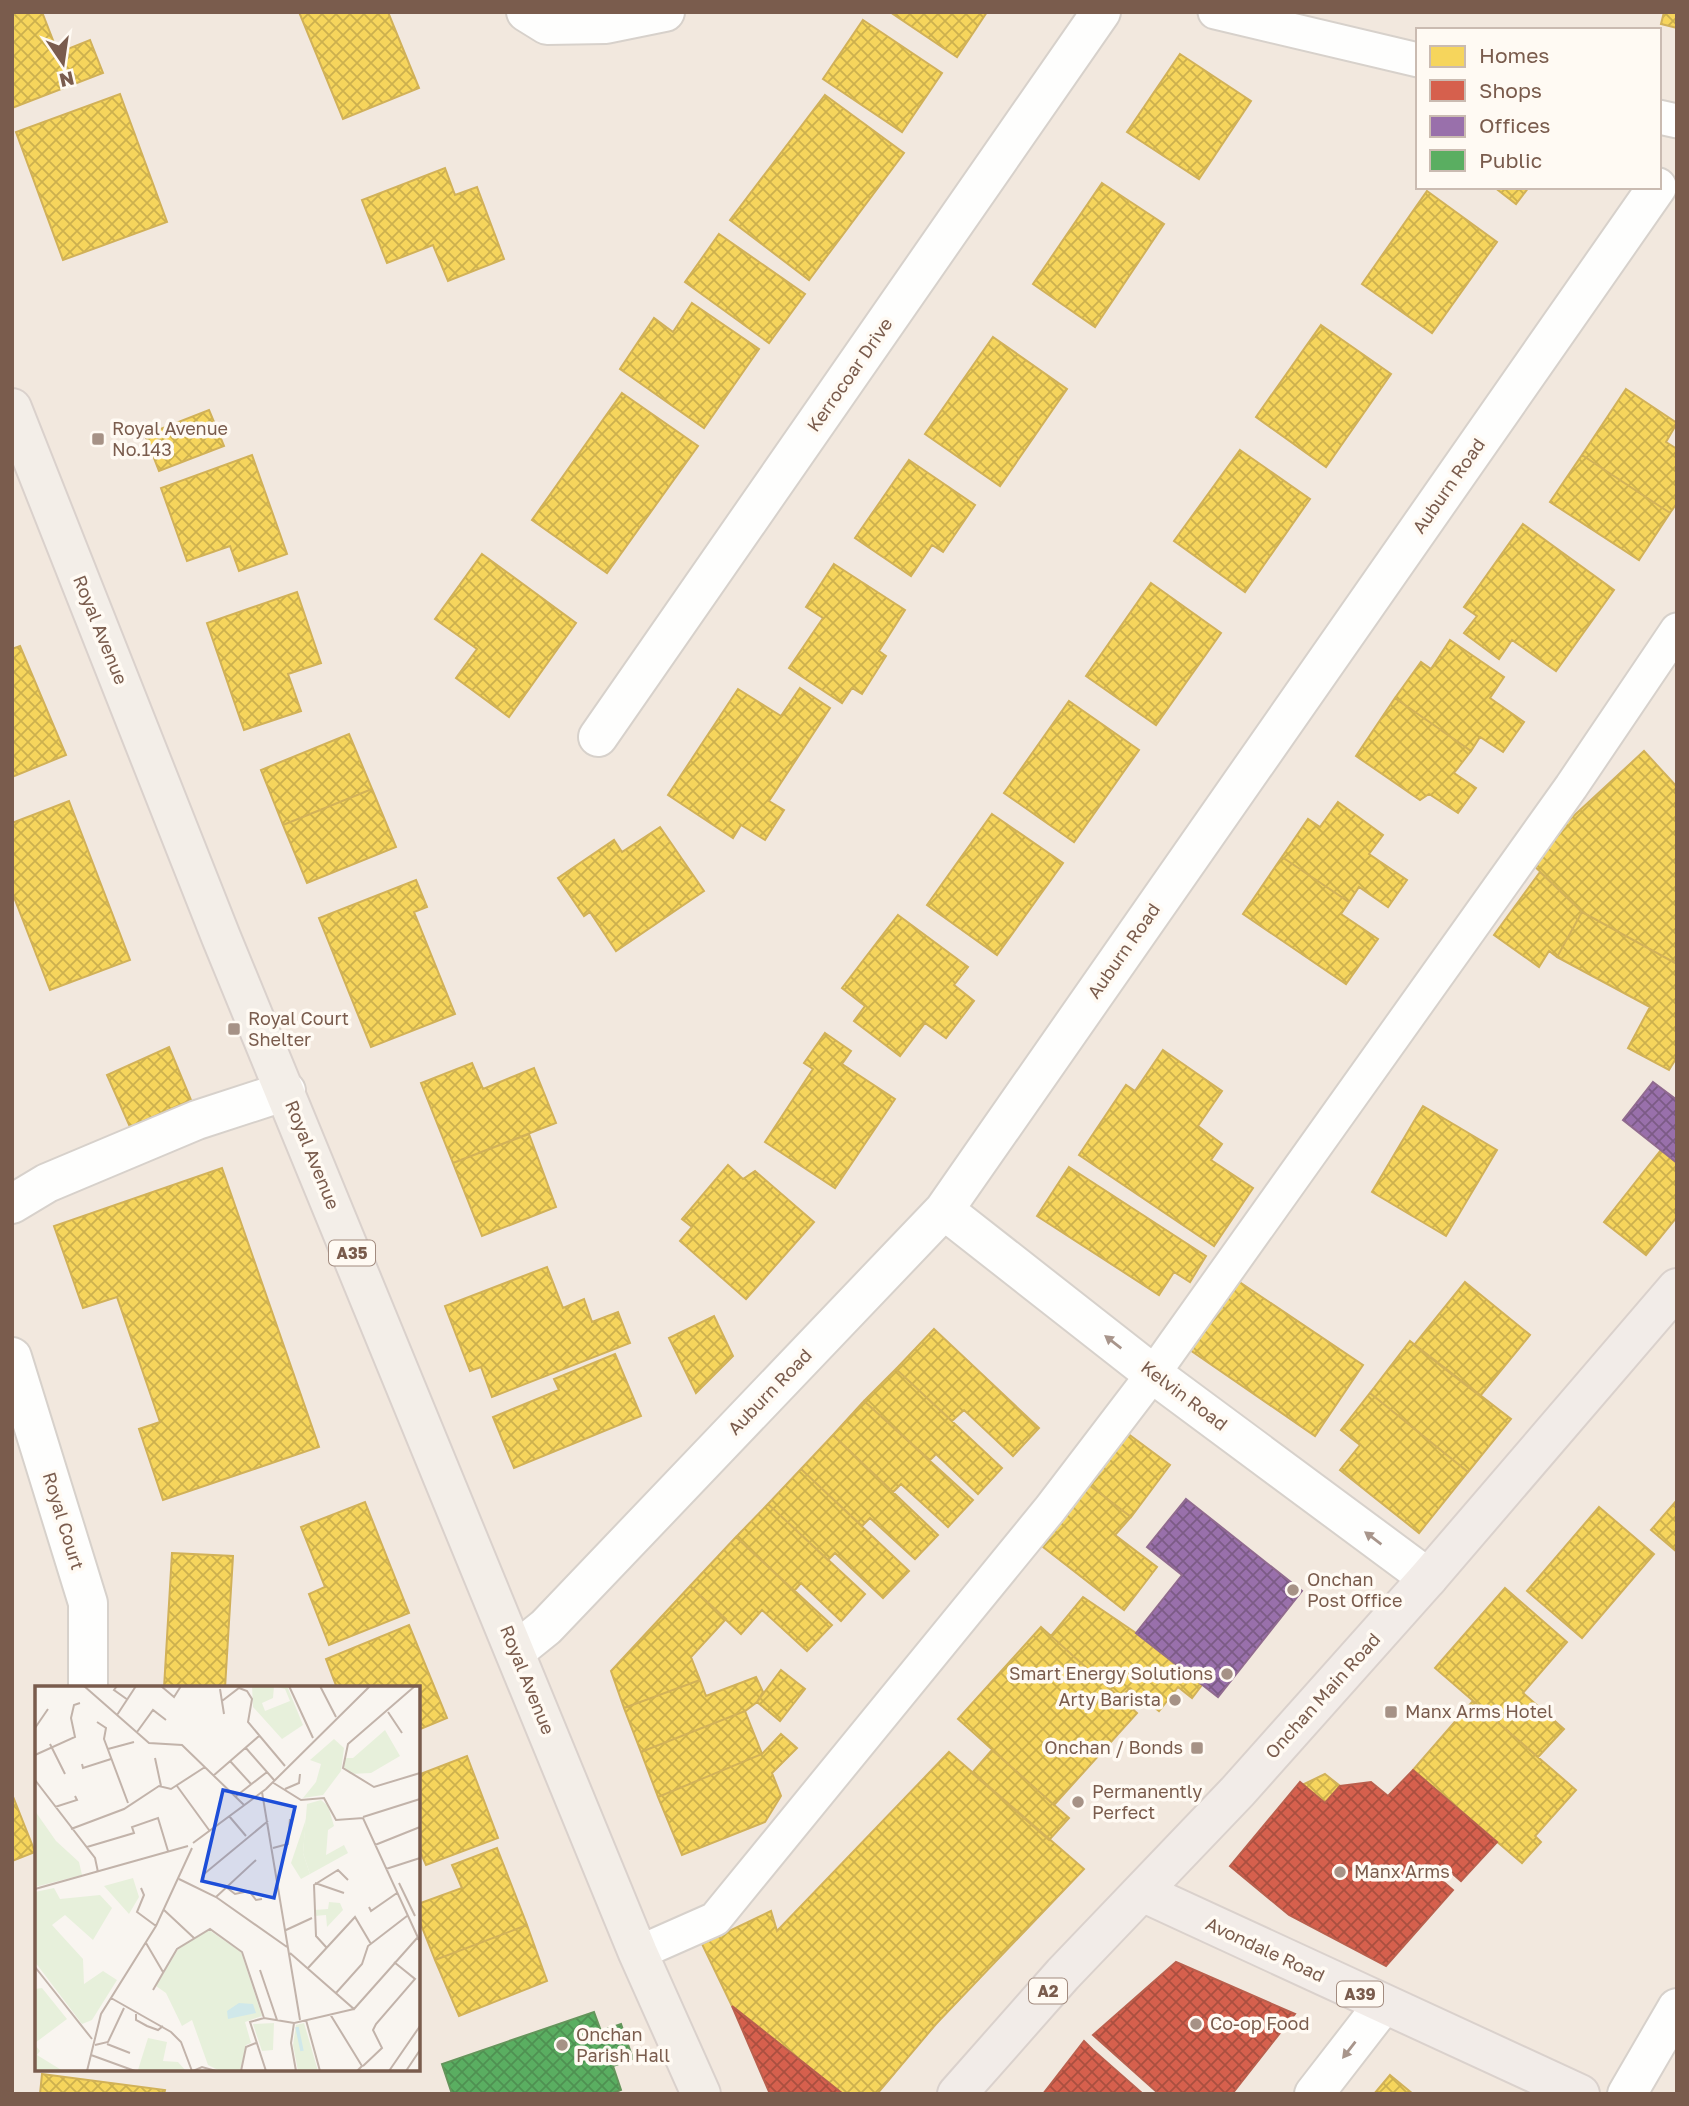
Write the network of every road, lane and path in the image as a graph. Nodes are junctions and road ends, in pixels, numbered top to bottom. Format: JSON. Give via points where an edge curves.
{"nodes":[{"id":1,"x":526,"y":12,"type":"edge"},
{"id":2,"x":665,"y":12,"type":"edge"},
{"id":3,"x":1101,"y":12,"type":"edge"},
{"id":4,"x":1215,"y":12,"type":"edge"},
{"id":5,"x":1416,"y":60,"type":"edge"},
{"id":6,"x":1655,"y":189,"type":"edge"},
{"id":7,"x":12,"y":408,"type":"edge"},
{"id":8,"x":1677,"y":630,"type":"edge"},
{"id":9,"x":598,"y":737,"type":"dead end"},
{"id":10,"x":286,"y":1091,"type":"junction"},
{"id":11,"x":12,"y":1204,"type":"edge"},
{"id":12,"x":944,"y":1210,"type":"junction"},
{"id":13,"x":1677,"y":1289,"type":"edge"},
{"id":14,"x":12,"y":1357,"type":"edge"},
{"id":15,"x":1153,"y":1374,"type":"junction"},
{"id":16,"x":1428,"y":1578,"type":"junction"},
{"id":17,"x":515,"y":1652,"type":"junction"},
{"id":18,"x":88,"y":1686,"type":"edge"},
{"id":19,"x":1142,"y":1892,"type":"junction"},
{"id":20,"x":638,"y":1953,"type":"junction"},
{"id":21,"x":1384,"y":2005,"type":"junction"},
{"id":22,"x":1677,"y":2008,"type":"edge"},
{"id":23,"x":701,"y":2094,"type":"edge"},
{"id":24,"x":957,"y":2094,"type":"edge"},
{"id":25,"x":1314,"y":2094,"type":"edge"},
{"id":26,"x":1580,"y":2094,"type":"edge"},
{"id":27,"x":1628,"y":2094,"type":"edge"}],
"edges":[{"from":1,"to":2,"type":"street","via":[[547,25],[606,24]]},
{"from":3,"to":9,"type":"street","name":"Kerrocoar Drive"},
{"from":4,"to":5,"type":"lane"},
{"from":6,"to":12,"type":"street","name":"Auburn Road"},
{"from":7,"to":10,"type":"main road","name":"Royal Avenue","number":"A35"},
{"from":8,"to":15,"type":"lane","via":[[1571,787]]},
{"from":10,"to":11,"type":"street","via":[[197,1120],[47,1183]]},
{"from":10,"to":17,"type":"main road","name":"Royal Avenue","number":"A35"},
{"from":15,"to":12,"type":"street","name":"Kelvin Road","one_way":true},
{"from":12,"to":17,"type":"street","name":"Auburn Road","via":[[546,1627]]},
{"from":13,"to":16,"type":"highway","name":"Onchan Main Road","number":"A2"},
{"from":14,"to":18,"type":"street","name":"Royal Court","via":[[88,1603]]},
{"from":16,"to":15,"type":"street","name":"Kelvin Road","one_way":true},
{"from":15,"to":20,"type":"lane","via":[[1050,1509],[715,1919]]},
{"from":16,"to":19,"type":"highway","name":"Onchan Main Road","number":"A2"},
{"from":17,"to":20,"type":"main road","name":"Royal Avenue","number":"A35"},
{"from":19,"to":21,"type":"highway","name":"Avondale Road","number":"A39"},
{"from":19,"to":24,"type":"highway","name":"Onchan Main Road","number":"A2"},
{"from":20,"to":23,"type":"main road","name":"Royal Avenue","number":"A35"},
{"from":21,"to":25,"type":"street","one_way":true},
{"from":21,"to":26,"type":"highway","name":"Avondale Road","number":"A39"},
{"from":22,"to":27,"type":"street"}]}
